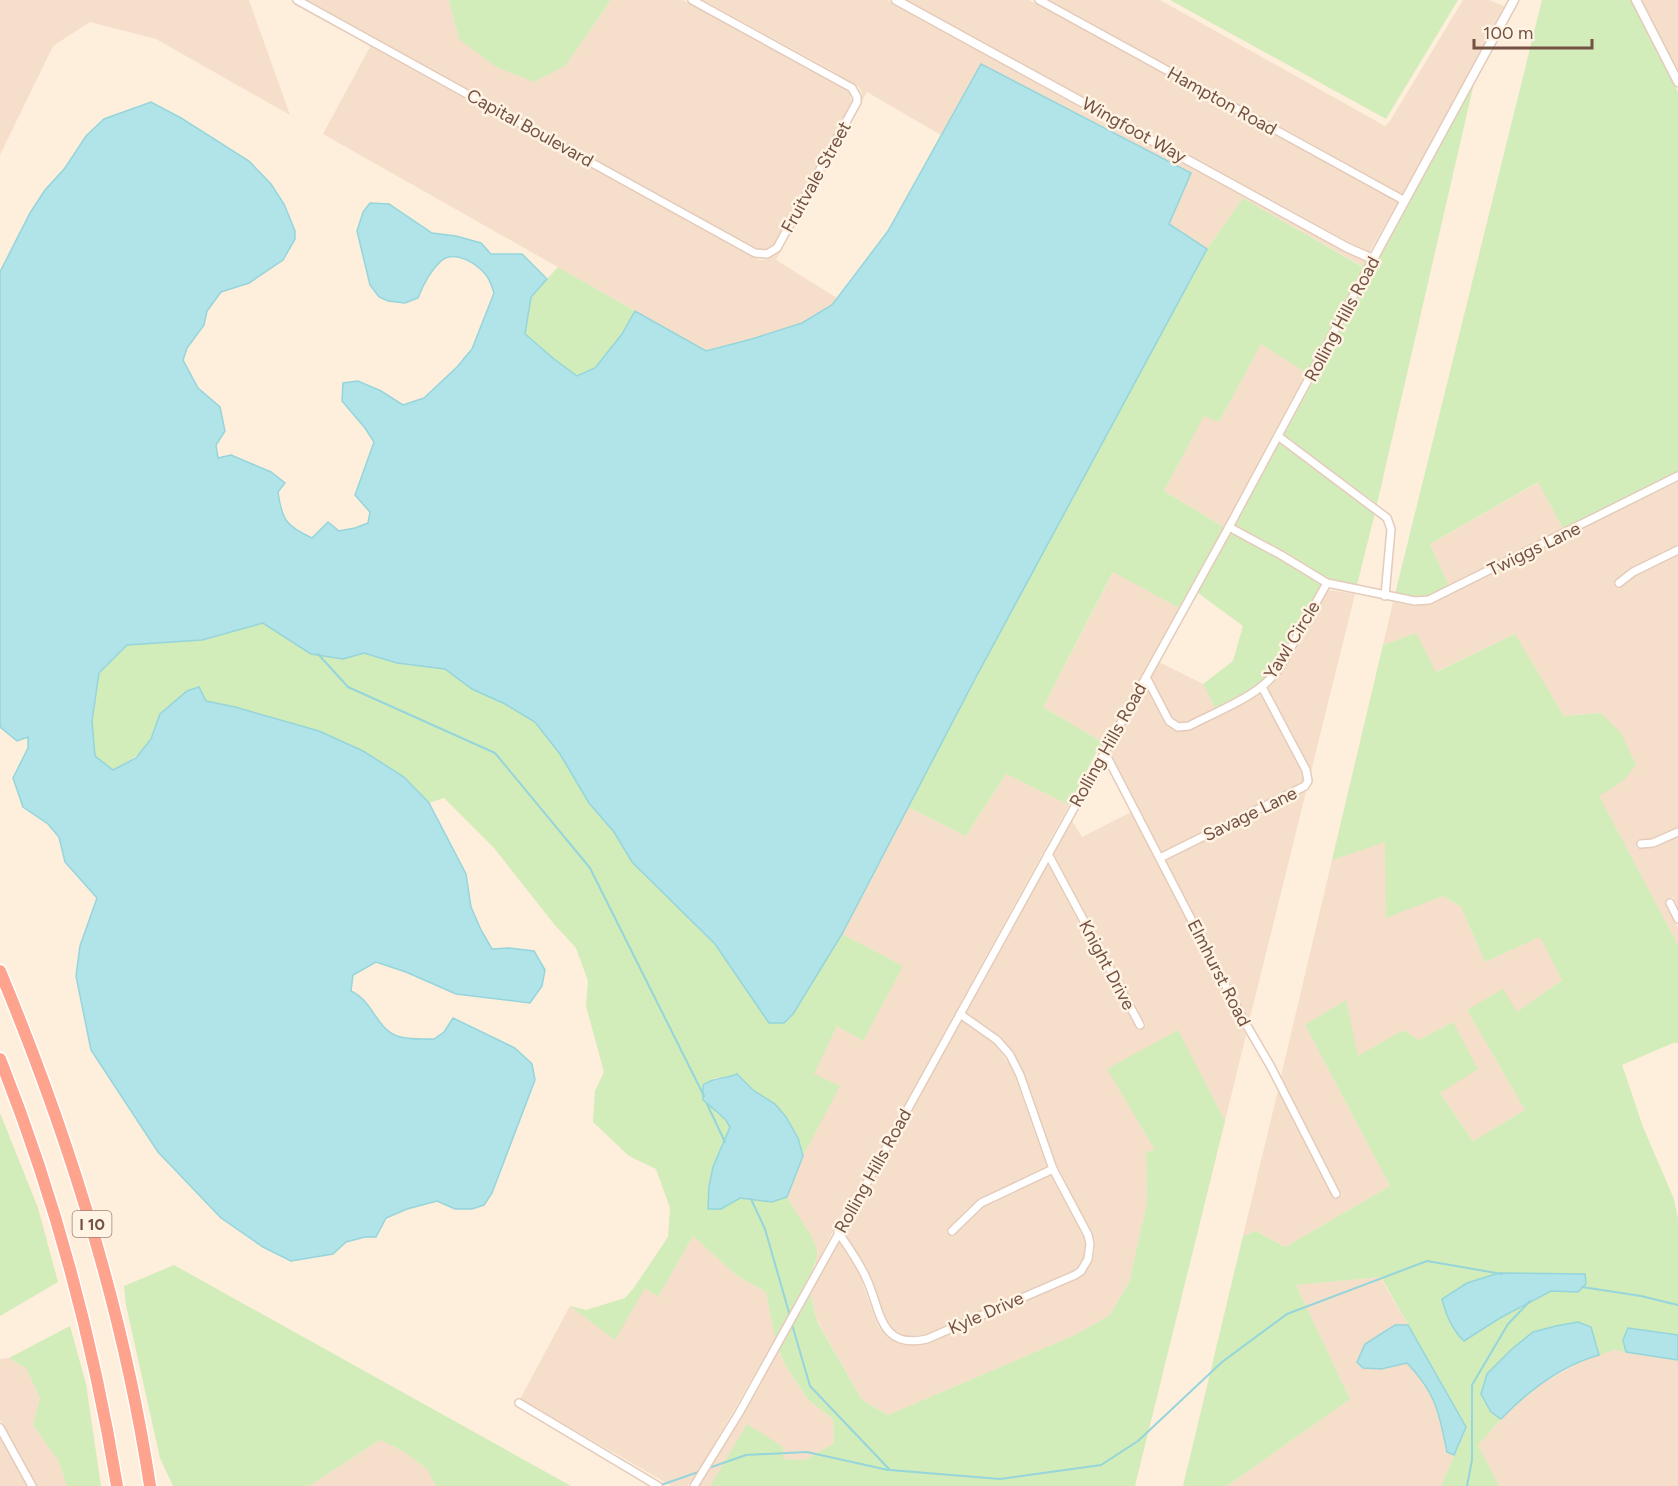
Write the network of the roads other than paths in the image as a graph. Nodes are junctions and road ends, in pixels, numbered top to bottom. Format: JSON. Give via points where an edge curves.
{"nodes":[{"id":1,"x":297,"y":0,"type":"edge"},
{"id":2,"x":692,"y":0,"type":"edge"},
{"id":3,"x":897,"y":0,"type":"edge"},
{"id":4,"x":1039,"y":0,"type":"edge"},
{"id":5,"x":1514,"y":0,"type":"edge"},
{"id":6,"x":1636,"y":0,"type":"edge"},
{"id":7,"x":1678,"y":82,"type":"edge"},
{"id":8,"x":1405,"y":201,"type":"junction"},
{"id":9,"x":764,"y":255,"type":"joint"},
{"id":10,"x":1373,"y":259,"type":"junction"},
{"id":11,"x":1278,"y":436,"type":"junction"},
{"id":12,"x":1678,"y":476,"type":"edge"},
{"id":13,"x":1229,"y":527,"type":"junction"},
{"id":14,"x":1678,"y":550,"type":"edge"},
{"id":15,"x":1327,"y":583,"type":"junction"},
{"id":16,"x":1619,"y":583,"type":"dead end"},
{"id":17,"x":1385,"y":596,"type":"junction"},
{"id":18,"x":1146,"y":677,"type":"junction"},
{"id":19,"x":1262,"y":687,"type":"junction"},
{"id":20,"x":1104,"y":751,"type":"junction"},
{"id":21,"x":1678,"y":831,"type":"edge"},
{"id":22,"x":1641,"y":844,"type":"dead end"},
{"id":23,"x":1047,"y":854,"type":"junction"},
{"id":24,"x":1160,"y":858,"type":"junction"},
{"id":25,"x":1670,"y":903,"type":"dead end"},
{"id":26,"x":1678,"y":919,"type":"edge"},
{"id":27,"x":0,"y":971,"type":"edge"},
{"id":28,"x":960,"y":1014,"type":"junction"},
{"id":29,"x":1140,"y":1025,"type":"dead end"},
{"id":30,"x":0,"y":1059,"type":"edge"},
{"id":31,"x":1053,"y":1169,"type":"junction"},
{"id":32,"x":1336,"y":1194,"type":"dead end"},
{"id":33,"x":952,"y":1231,"type":"dead end"},
{"id":34,"x":838,"y":1232,"type":"junction"},
{"id":35,"x":519,"y":1403,"type":"dead end"},
{"id":36,"x":0,"y":1428,"type":"edge"},
{"id":37,"x":32,"y":1486,"type":"edge"},
{"id":38,"x":117,"y":1486,"type":"edge"},
{"id":39,"x":150,"y":1486,"type":"edge"},
{"id":40,"x":658,"y":1486,"type":"edge"},
{"id":41,"x":694,"y":1486,"type":"edge"}],
"edges":[{"from":1,"to":9,"type":"street","name":"Capital Boulevard"},
{"from":2,"to":9,"type":"street","name":"Fruitvale Street","via":[[856,92],[857,102],[782,238],[772,252]]},
{"from":3,"to":10,"type":"street","name":"Wingfoot Way"},
{"from":4,"to":8,"type":"street","name":"Hampton Road"},
{"from":5,"to":8,"type":"street","name":"Rolling Hills Road"},
{"from":6,"to":7,"type":"street"},
{"from":8,"to":10,"type":"street","name":"Rolling Hills Road"},
{"from":10,"to":11,"type":"street","name":"Rolling Hills Road"},
{"from":11,"to":13,"type":"street","name":"Rolling Hills Road"},
{"from":11,"to":17,"type":"street","via":[[1387,518],[1391,529]]},
{"from":12,"to":17,"type":"street","name":"Twiggs Lane","via":[[1429,600],[1415,602]]},
{"from":13,"to":15,"type":"street","name":"Yawl Circle"},
{"from":13,"to":18,"type":"street","name":"Rolling Hills Road"},
{"from":14,"to":16,"type":"street"},
{"from":15,"to":17,"type":"street","name":"Yawl Circle"},
{"from":15,"to":19,"type":"street","name":"Yawl Circle","via":[[1280,667]]},
{"from":18,"to":19,"type":"street","name":"Yawl Circle","via":[[1169,721],[1178,727],[1189,726]]},
{"from":18,"to":20,"type":"street","name":"Rolling Hills Road"},
{"from":19,"to":24,"type":"street","name":"Savage Lane","via":[[1306,770],[1305,786]]},
{"from":20,"to":23,"type":"street","name":"Rolling Hills Road"},
{"from":20,"to":24,"type":"street","name":"Elmhurst Road"},
{"from":21,"to":22,"type":"street","via":[[1653,843]]},
{"from":23,"to":28,"type":"street","name":"Rolling Hills Road"},
{"from":23,"to":29,"type":"street","name":"Knight Drive"},
{"from":24,"to":32,"type":"street","name":"Elmhurst Road"},
{"from":25,"to":26,"type":"street"},
{"from":27,"to":39,"type":"highway","number":"I 10","via":[[51,1099],[94,1230],[123,1345]]},
{"from":28,"to":31,"type":"street","name":"Kyle Drive","via":[[997,1040],[1013,1060]]},
{"from":28,"to":34,"type":"street","name":"Rolling Hills Road"},
{"from":30,"to":38,"type":"highway","number":"I 10","via":[[35,1151],[69,1263],[96,1370]]},
{"from":31,"to":33,"type":"street","via":[[981,1203]]},
{"from":31,"to":34,"type":"street","name":"Kyle Drive","via":[[1088,1235],[1090,1250],[1085,1265],[1075,1275],[927,1339],[905,1340],[886,1329],[869,1283]]},
{"from":34,"to":41,"type":"street","name":"Rolling Hills Road","via":[[739,1413]]},
{"from":35,"to":40,"type":"street"},
{"from":36,"to":37,"type":"street"}]}
